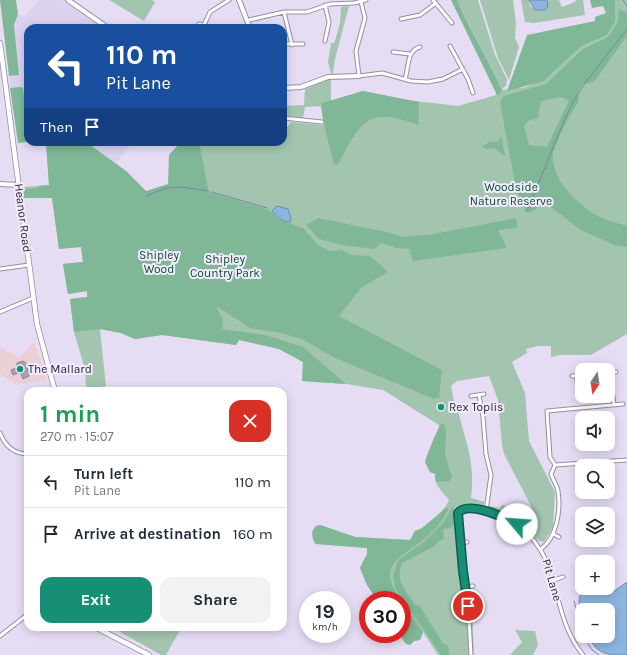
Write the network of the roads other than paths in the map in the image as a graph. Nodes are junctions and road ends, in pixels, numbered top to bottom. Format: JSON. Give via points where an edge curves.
{"nodes":[{"id":1,"x":68,"y":0,"type":"edge"},
{"id":2,"x":229,"y":0,"type":"edge"},
{"id":3,"x":239,"y":0,"type":"edge"},
{"id":4,"x":366,"y":0,"type":"edge"},
{"id":5,"x":435,"y":1,"type":"edge"},
{"id":6,"x":361,"y":2,"type":"junction"},
{"id":7,"x":325,"y":5,"type":"junction"},
{"id":8,"x":284,"y":12,"type":"junction"},
{"id":9,"x":452,"y":13,"type":"dead end"},
{"id":10,"x":448,"y":16,"type":"junction"},
{"id":11,"x":401,"y":19,"type":"dead end"},
{"id":12,"x":248,"y":20,"type":"junction"},
{"id":13,"x":452,"y":23,"type":"dead end"},
{"id":14,"x":102,"y":24,"type":"edge"},
{"id":15,"x":204,"y":24,"type":"edge"},
{"id":16,"x":249,"y":24,"type":"edge"},
{"id":17,"x":287,"y":24,"type":"edge"},
{"id":18,"x":287,"y":24,"type":"edge"},
{"id":19,"x":325,"y":41,"type":"dead end"},
{"id":20,"x":0,"y":43,"type":"edge"},
{"id":21,"x":287,"y":44,"type":"edge"},
{"id":22,"x":303,"y":44,"type":"dead end"},
{"id":23,"x":292,"y":45,"type":"junction"},
{"id":24,"x":450,"y":46,"type":"dead end"},
{"id":25,"x":420,"y":47,"type":"dead end"},
{"id":26,"x":393,"y":52,"type":"dead end"},
{"id":27,"x":410,"y":54,"type":"junction"},
{"id":28,"x":460,"y":54,"type":"dead end"},
{"id":29,"x":456,"y":56,"type":"junction"},
{"id":30,"x":463,"y":69,"type":"junction"},
{"id":31,"x":359,"y":76,"type":"junction"},
{"id":32,"x":405,"y":79,"type":"junction"},
{"id":33,"x":470,"y":85,"type":"junction"},
{"id":34,"x":466,"y":86,"type":"dead end"},
{"id":35,"x":287,"y":88,"type":"edge"},
{"id":36,"x":473,"y":93,"type":"dead end"},
{"id":37,"x":287,"y":118,"type":"edge"},
{"id":38,"x":322,"y":122,"type":"dead end"},
{"id":39,"x":0,"y":184,"type":"edge"},
{"id":40,"x":19,"y":185,"type":"junction"},
{"id":41,"x":29,"y":265,"type":"junction"},
{"id":42,"x":0,"y":269,"type":"edge"},
{"id":43,"x":33,"y":298,"type":"junction"},
{"id":44,"x":0,"y":312,"type":"edge"},
{"id":45,"x":55,"y":387,"type":"edge"},
{"id":46,"x":484,"y":394,"type":"dead end"},
{"id":47,"x":479,"y":395,"type":"junction"},
{"id":48,"x":471,"y":396,"type":"dead end"},
{"id":49,"x":623,"y":404,"type":"dead end"},
{"id":50,"x":614,"y":405,"type":"joint"},
{"id":51,"x":0,"y":433,"type":"edge"},
{"id":52,"x":18,"y":448,"type":"dead end"},
{"id":53,"x":17,"y":452,"type":"junction"},
{"id":54,"x":24,"y":453,"type":"edge"},
{"id":55,"x":627,"y":460,"type":"edge"},
{"id":56,"x":555,"y":465,"type":"junction"},
{"id":57,"x":491,"y":475,"type":"junction"},
{"id":58,"x":496,"y":475,"type":"dead end"},
{"id":59,"x":486,"y":511,"type":"junction"},
{"id":60,"x":553,"y":534,"type":"junction"},
{"id":61,"x":559,"y":537,"type":"dead end"},
{"id":62,"x":467,"y":542,"type":"dead end"},
{"id":63,"x":460,"y":543,"type":"junction"},
{"id":64,"x":541,"y":549,"type":"junction"},
{"id":65,"x":563,"y":577,"type":"dead end"},
{"id":66,"x":554,"y":580,"type":"junction"},
{"id":67,"x":473,"y":586,"type":"dead end"},
{"id":68,"x":466,"y":587,"type":"junction"},
{"id":69,"x":469,"y":615,"type":"junction"},
{"id":70,"x":477,"y":615,"type":"dead end"},
{"id":71,"x":24,"y":617,"type":"edge"},
{"id":72,"x":103,"y":631,"type":"edge"},
{"id":73,"x":0,"y":636,"type":"edge"},
{"id":74,"x":149,"y":655,"type":"edge"},
{"id":75,"x":470,"y":655,"type":"edge"},
{"id":76,"x":584,"y":655,"type":"edge"}],
"edges":[{"from":1,"to":14,"type":"street"},
{"from":2,"to":15,"type":"street","via":[[210,12]]},
{"from":3,"to":12,"type":"street"},
{"from":4,"to":6,"type":"street"},
{"from":5,"to":10,"type":"street"},
{"from":5,"to":11,"type":"street","via":[[420,15]]},
{"from":6,"to":7,"type":"street"},
{"from":6,"to":31,"type":"street","via":[[365,18],[356,51]]},
{"from":7,"to":8,"type":"street","via":[[312,11]]},
{"from":7,"to":19,"type":"street","via":[[329,22]]},
{"from":8,"to":12,"type":"street"},
{"from":8,"to":17,"type":"street"},
{"from":9,"to":10,"type":"street"},
{"from":10,"to":13,"type":"street"},
{"from":12,"to":16,"type":"street"},
{"from":18,"to":23,"type":"street"},
{"from":20,"to":40,"type":"main road","name":"Heanor Road"},
{"from":21,"to":23,"type":"street"},
{"from":22,"to":23,"type":"street"},
{"from":24,"to":29,"type":"street"},
{"from":25,"to":27,"type":"street","via":[[414,48]]},
{"from":26,"to":27,"type":"street"},
{"from":27,"to":32,"type":"street"},
{"from":28,"to":29,"type":"street"},
{"from":29,"to":30,"type":"street"},
{"from":30,"to":32,"type":"street","via":[[433,82]]},
{"from":30,"to":33,"type":"street"},
{"from":31,"to":32,"type":"street","via":[[382,73]]},
{"from":31,"to":35,"type":"street","via":[[328,77],[301,87]]},
{"from":33,"to":34,"type":"street"},
{"from":33,"to":36,"type":"street"},
{"from":37,"to":38,"type":"street"},
{"from":39,"to":40,"type":"street"},
{"from":40,"to":41,"type":"main road","name":"Heanor Road"},
{"from":41,"to":42,"type":"street"},
{"from":41,"to":43,"type":"main road","name":"Heanor Road"},
{"from":43,"to":44,"type":"street"},
{"from":43,"to":45,"type":"main road","name":"Heanor Road","via":[[40,337]]},
{"from":46,"to":47,"type":"street"},
{"from":47,"to":48,"type":"street"},
{"from":47,"to":57,"type":"street"},
{"from":49,"to":50,"type":"street"},
{"from":50,"to":56,"type":"street","via":[[547,411],[550,457]]},
{"from":51,"to":53,"type":"street","via":[[6,444]]},
{"from":52,"to":53,"type":"street"},
{"from":53,"to":54,"type":"street"},
{"from":55,"to":56,"type":"street"},
{"from":56,"to":60,"type":"street","via":[[551,474],[558,499],[556,528]]},
{"from":57,"to":58,"type":"street"},
{"from":57,"to":59,"type":"street"},
{"from":59,"to":63,"type":"street","name":"Pit Lane","via":[[460,511]]},
{"from":59,"to":64,"type":"street","name":"Pit Lane","via":[[517,524]]},
{"from":60,"to":61,"type":"street"},
{"from":60,"to":64,"type":"street","via":[[548,544]]},
{"from":62,"to":63,"type":"street"},
{"from":63,"to":68,"type":"street","name":"Pit Lane"},
{"from":64,"to":66,"type":"street","name":"Pit Lane"},
{"from":65,"to":66,"type":"street"},
{"from":66,"to":76,"type":"street","name":"Pit Lane","via":[[563,618],[574,642]]},
{"from":67,"to":68,"type":"street"},
{"from":68,"to":69,"type":"street","name":"Pit Lane"},
{"from":69,"to":70,"type":"street"},
{"from":69,"to":75,"type":"street","name":"Pit Lane"},
{"from":71,"to":73,"type":"street"},
{"from":72,"to":74,"type":"main road"}]}
